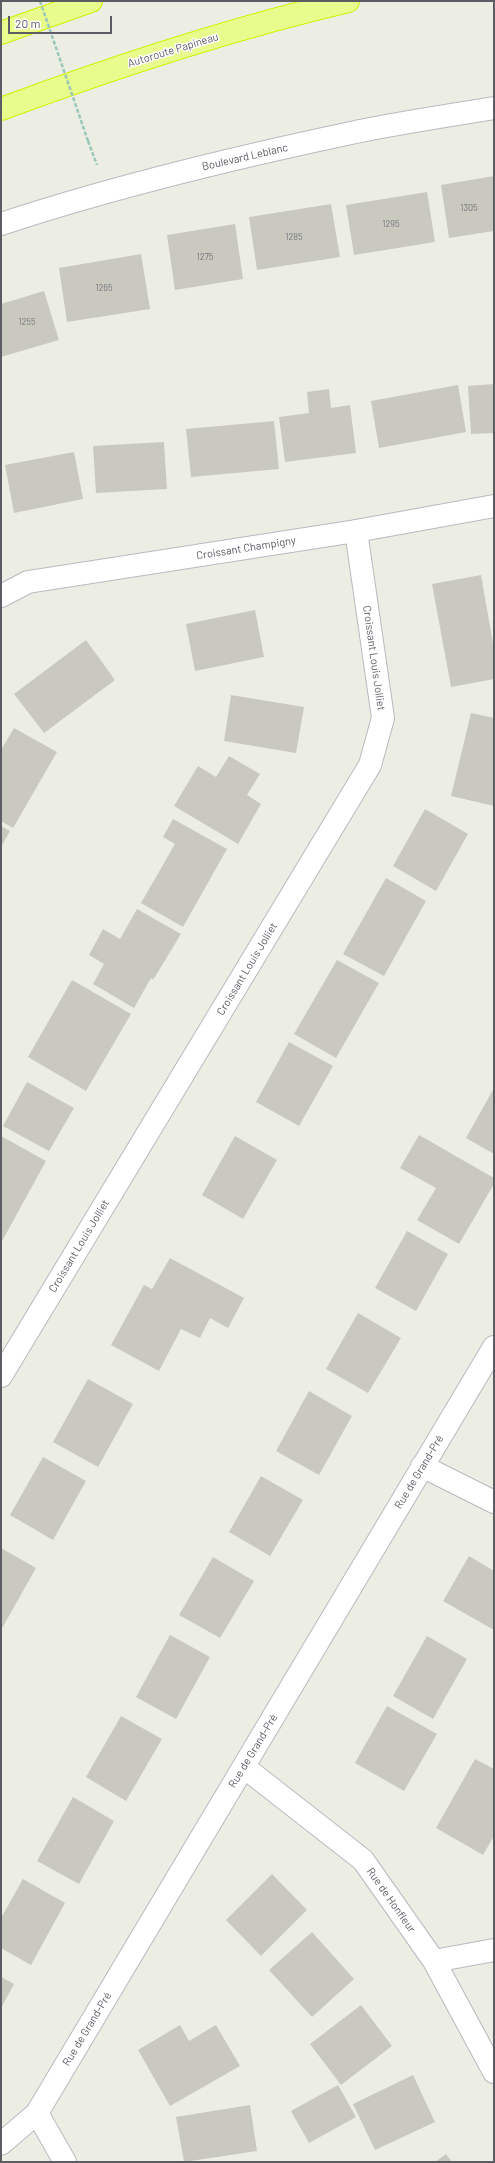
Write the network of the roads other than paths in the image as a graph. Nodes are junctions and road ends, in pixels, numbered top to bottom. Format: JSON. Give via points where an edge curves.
{"nodes":[{"id":1,"x":91,"y":1,"type":"edge"},
{"id":2,"x":348,"y":1,"type":"edge"},
{"id":3,"x":1,"y":32,"type":"edge"},
{"id":4,"x":494,"y":108,"type":"edge"},
{"id":5,"x":1,"y":109,"type":"edge"},
{"id":6,"x":1,"y":224,"type":"edge"},
{"id":7,"x":494,"y":506,"type":"edge"},
{"id":8,"x":356,"y":531,"type":"junction"},
{"id":9,"x":1,"y":596,"type":"edge"},
{"id":10,"x":494,"y":1347,"type":"edge"},
{"id":11,"x":1,"y":1376,"type":"edge"},
{"id":12,"x":422,"y":1466,"type":"junction"},
{"id":13,"x":494,"y":1502,"type":"edge"},
{"id":14,"x":244,"y":1767,"type":"junction"},
{"id":15,"x":494,"y":1950,"type":"edge"},
{"id":16,"x":434,"y":1961,"type":"junction"},
{"id":17,"x":494,"y":2072,"type":"edge"},
{"id":18,"x":37,"y":2113,"type":"junction"},
{"id":19,"x":1,"y":2144,"type":"edge"},
{"id":20,"x":65,"y":2162,"type":"edge"}],
"edges":[{"from":1,"to":3,"type":"highway"},
{"from":2,"to":5,"type":"highway","name":"Autoroute Papineau","via":[[164,52]]},
{"from":4,"to":6,"type":"street","name":"Boulevard Leblanc","via":[[352,132],[246,156],[85,197]]},
{"from":7,"to":8,"type":"street","name":"Croissant Champigny"},
{"from":8,"to":9,"type":"street","name":"Croissant Champigny","via":[[28,582]]},
{"from":8,"to":11,"type":"street","name":"Croissant Louis Jolliet","via":[[383,718],[370,765]]},
{"from":10,"to":12,"type":"street","name":"Rue de Grand-Pré"},
{"from":12,"to":13,"type":"street"},
{"from":12,"to":14,"type":"street","name":"Rue de Grand-Pré"},
{"from":14,"to":16,"type":"street","name":"Rue de Honfleur","via":[[363,1860]]},
{"from":14,"to":18,"type":"street","name":"Rue de Grand-Pré"},
{"from":15,"to":16,"type":"street"},
{"from":16,"to":17,"type":"street","name":"Rue de Honfleur"},
{"from":18,"to":19,"type":"street","name":"Rue de Grand-Pré"},
{"from":18,"to":20,"type":"street"}]}
